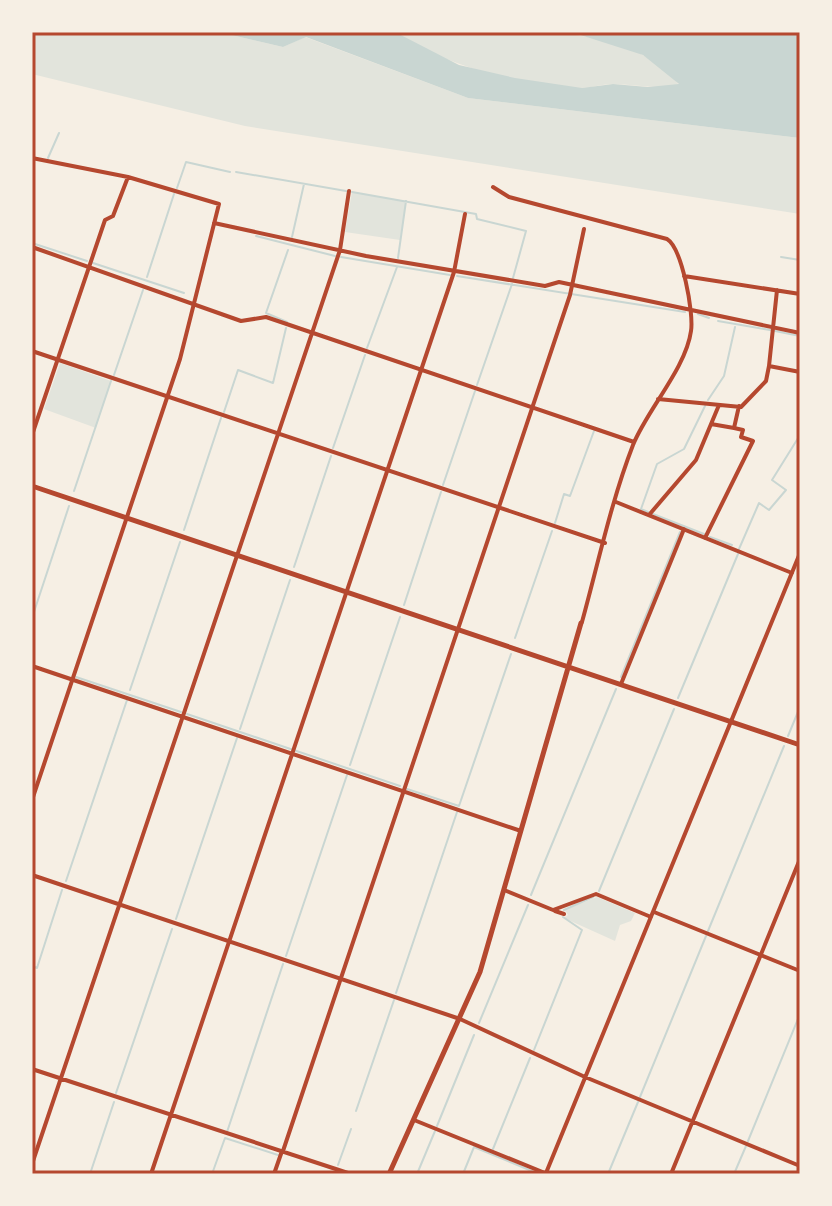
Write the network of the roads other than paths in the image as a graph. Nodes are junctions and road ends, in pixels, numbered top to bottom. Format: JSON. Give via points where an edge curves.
{"nodes":[{"id":1,"x":32,"y":158,"type":"edge"},
{"id":2,"x":128,"y":177,"type":"junction"},
{"id":3,"x":493,"y":187,"type":"dead end"},
{"id":4,"x":349,"y":191,"type":"dead end"},
{"id":5,"x":465,"y":214,"type":"dead end"},
{"id":6,"x":214,"y":223,"type":"junction"},
{"id":7,"x":584,"y":229,"type":"dead end"},
{"id":8,"x":32,"y":247,"type":"edge"},
{"id":9,"x":340,"y":250,"type":"junction"},
{"id":10,"x":89,"y":266,"type":"junction"},
{"id":11,"x":455,"y":269,"type":"junction"},
{"id":12,"x":684,"y":276,"type":"junction"},
{"id":13,"x":572,"y":289,"type":"junction"},
{"id":14,"x":777,"y":290,"type":"junction"},
{"id":15,"x":800,"y":294,"type":"edge"},
{"id":16,"x":195,"y":302,"type":"junction"},
{"id":17,"x":690,"y":308,"type":"junction"},
{"id":18,"x":774,"y":328,"type":"junction"},
{"id":19,"x":312,"y":333,"type":"junction"},
{"id":20,"x":800,"y":333,"type":"edge"},
{"id":21,"x":32,"y":351,"type":"edge"},
{"id":22,"x":57,"y":359,"type":"junction"},
{"id":23,"x":769,"y":366,"type":"junction"},
{"id":24,"x":421,"y":370,"type":"junction"},
{"id":25,"x":800,"y":372,"type":"edge"},
{"id":26,"x":169,"y":396,"type":"junction"},
{"id":27,"x":658,"y":399,"type":"junction"},
{"id":28,"x":719,"y":405,"type":"junction"},
{"id":29,"x":739,"y":406,"type":"junction"},
{"id":30,"x":532,"y":408,"type":"junction"},
{"id":31,"x":711,"y":424,"type":"junction"},
{"id":32,"x":734,"y":428,"type":"junction"},
{"id":33,"x":278,"y":433,"type":"junction"},
{"id":34,"x":32,"y":435,"type":"edge"},
{"id":35,"x":634,"y":442,"type":"junction"},
{"id":36,"x":388,"y":471,"type":"junction"},
{"id":37,"x":32,"y":486,"type":"edge"},
{"id":38,"x":616,"y":502,"type":"junction"},
{"id":39,"x":498,"y":508,"type":"junction"},
{"id":40,"x":649,"y":515,"type":"junction"},
{"id":41,"x":127,"y":518,"type":"junction"},
{"id":42,"x":684,"y":529,"type":"junction"},
{"id":43,"x":705,"y":538,"type":"junction"},
{"id":44,"x":605,"y":543,"type":"junction"},
{"id":45,"x":800,"y":553,"type":"edge"},
{"id":46,"x":237,"y":555,"type":"junction"},
{"id":47,"x":792,"y":573,"type":"junction"},
{"id":48,"x":347,"y":592,"type":"junction"},
{"id":49,"x":581,"y":623,"type":"joint"},
{"id":50,"x":457,"y":629,"type":"junction"},
{"id":51,"x":32,"y":666,"type":"edge"},
{"id":52,"x":568,"y":666,"type":"junction"},
{"id":53,"x":73,"y":679,"type":"junction"},
{"id":54,"x":621,"y":684,"type":"junction"},
{"id":55,"x":183,"y":716,"type":"junction"},
{"id":56,"x":731,"y":722,"type":"junction"},
{"id":57,"x":800,"y":745,"type":"edge"},
{"id":58,"x":294,"y":751,"type":"junction"},
{"id":59,"x":403,"y":790,"type":"junction"},
{"id":60,"x":32,"y":800,"type":"edge"},
{"id":61,"x":521,"y":831,"type":"junction"},
{"id":62,"x":800,"y":859,"type":"edge"},
{"id":63,"x":32,"y":875,"type":"edge"},
{"id":64,"x":504,"y":890,"type":"junction"},
{"id":65,"x":119,"y":905,"type":"junction"},
{"id":66,"x":553,"y":910,"type":"junction"},
{"id":67,"x":564,"y":914,"type":"dead end"},
{"id":68,"x":652,"y":914,"type":"junction"},
{"id":69,"x":229,"y":941,"type":"junction"},
{"id":70,"x":761,"y":955,"type":"junction"},
{"id":71,"x":800,"y":971,"type":"edge"},
{"id":72,"x":340,"y":979,"type":"junction"},
{"id":73,"x":460,"y":1019,"type":"junction"},
{"id":74,"x":32,"y":1069,"type":"edge"},
{"id":75,"x":585,"y":1077,"type":"junction"},
{"id":76,"x":61,"y":1079,"type":"junction"},
{"id":77,"x":171,"y":1116,"type":"junction"},
{"id":78,"x":414,"y":1120,"type":"junction"},
{"id":79,"x":692,"y":1122,"type":"junction"},
{"id":80,"x":282,"y":1151,"type":"junction"},
{"id":81,"x":32,"y":1164,"type":"edge"},
{"id":82,"x":800,"y":1166,"type":"edge"},
{"id":83,"x":151,"y":1174,"type":"edge"},
{"id":84,"x":274,"y":1174,"type":"edge"},
{"id":85,"x":351,"y":1174,"type":"edge"},
{"id":86,"x":389,"y":1174,"type":"edge"},
{"id":87,"x":547,"y":1174,"type":"edge"},
{"id":88,"x":671,"y":1174,"type":"edge"},
{"id":89,"x":797,"y":1174,"type":"edge"}],
"edges":[{"from":1,"to":2,"type":"street"},
{"from":2,"to":6,"type":"street","via":[[219,204]]},
{"from":2,"to":10,"type":"street"},
{"from":3,"to":12,"type":"street","via":[[509,197],[667,239],[675,246]]},
{"from":4,"to":9,"type":"street"},
{"from":5,"to":11,"type":"street"},
{"from":6,"to":9,"type":"street"},
{"from":6,"to":16,"type":"street"},
{"from":7,"to":13,"type":"street"},
{"from":8,"to":10,"type":"street"},
{"from":9,"to":11,"type":"street"},
{"from":9,"to":19,"type":"street"},
{"from":10,"to":16,"type":"street"},
{"from":10,"to":22,"type":"street"},
{"from":11,"to":13,"type":"street","via":[[545,286],[559,282]]},
{"from":11,"to":24,"type":"street"},
{"from":12,"to":14,"type":"street"},
{"from":12,"to":17,"type":"street"},
{"from":13,"to":17,"type":"street"},
{"from":13,"to":30,"type":"street"},
{"from":14,"to":15,"type":"street"},
{"from":14,"to":18,"type":"street"},
{"from":16,"to":19,"type":"street","via":[[241,321],[266,317]]},
{"from":16,"to":26,"type":"street"},
{"from":17,"to":18,"type":"street"},
{"from":17,"to":27,"type":"street","via":[[689,342]]},
{"from":18,"to":20,"type":"street"},
{"from":18,"to":23,"type":"street"},
{"from":19,"to":24,"type":"street"},
{"from":19,"to":33,"type":"street"},
{"from":21,"to":22,"type":"street"},
{"from":22,"to":26,"type":"street"},
{"from":22,"to":34,"type":"street"},
{"from":23,"to":25,"type":"street"},
{"from":23,"to":29,"type":"street","via":[[766,381]]},
{"from":24,"to":30,"type":"street"},
{"from":24,"to":36,"type":"street"},
{"from":26,"to":33,"type":"street"},
{"from":26,"to":41,"type":"street"},
{"from":27,"to":28,"type":"street"},
{"from":27,"to":35,"type":"street"},
{"from":28,"to":29,"type":"street"},
{"from":28,"to":31,"type":"street"},
{"from":29,"to":32,"type":"street"},
{"from":30,"to":35,"type":"street"},
{"from":30,"to":39,"type":"street"},
{"from":31,"to":32,"type":"street"},
{"from":31,"to":40,"type":"street","via":[[696,460]]},
{"from":32,"to":43,"type":"street","via":[[753,441]]},
{"from":33,"to":36,"type":"street"},
{"from":33,"to":46,"type":"street"},
{"from":35,"to":38,"type":"street"},
{"from":36,"to":39,"type":"street"},
{"from":36,"to":48,"type":"street"},
{"from":37,"to":41,"type":"street"},
{"from":38,"to":40,"type":"street"},
{"from":38,"to":44,"type":"street"},
{"from":39,"to":44,"type":"street"},
{"from":39,"to":50,"type":"street"},
{"from":40,"to":42,"type":"street"},
{"from":41,"to":46,"type":"street"},
{"from":41,"to":53,"type":"street"},
{"from":42,"to":43,"type":"street"},
{"from":42,"to":54,"type":"street"},
{"from":43,"to":47,"type":"street"},
{"from":44,"to":49,"type":"street"},
{"from":45,"to":47,"type":"street"},
{"from":46,"to":48,"type":"street"},
{"from":46,"to":55,"type":"street"},
{"from":47,"to":56,"type":"street"},
{"from":48,"to":50,"type":"street"},
{"from":48,"to":58,"type":"street"},
{"from":49,"to":52,"type":"street"},
{"from":50,"to":52,"type":"street"},
{"from":50,"to":59,"type":"street"},
{"from":51,"to":53,"type":"street"},
{"from":52,"to":54,"type":"street"},
{"from":52,"to":61,"type":"street"},
{"from":53,"to":55,"type":"street"},
{"from":53,"to":60,"type":"street"},
{"from":54,"to":56,"type":"street"},
{"from":55,"to":58,"type":"street"},
{"from":55,"to":65,"type":"street"},
{"from":56,"to":57,"type":"street"},
{"from":56,"to":68,"type":"street"},
{"from":58,"to":59,"type":"street"},
{"from":58,"to":69,"type":"street"},
{"from":59,"to":61,"type":"street"},
{"from":59,"to":72,"type":"street"},
{"from":61,"to":64,"type":"street"},
{"from":62,"to":70,"type":"street"},
{"from":63,"to":65,"type":"street"},
{"from":64,"to":66,"type":"street"},
{"from":64,"to":73,"type":"street"},
{"from":65,"to":69,"type":"street"},
{"from":65,"to":76,"type":"street"},
{"from":66,"to":67,"type":"street"},
{"from":66,"to":68,"type":"street","via":[[596,894]]},
{"from":68,"to":70,"type":"street"},
{"from":68,"to":75,"type":"street"},
{"from":69,"to":72,"type":"street"},
{"from":69,"to":77,"type":"street"},
{"from":70,"to":71,"type":"street"},
{"from":70,"to":79,"type":"street"},
{"from":72,"to":73,"type":"street"},
{"from":72,"to":80,"type":"street"},
{"from":73,"to":75,"type":"street"},
{"from":73,"to":78,"type":"street"},
{"from":74,"to":76,"type":"street"},
{"from":75,"to":79,"type":"street"},
{"from":75,"to":87,"type":"street"},
{"from":76,"to":77,"type":"street"},
{"from":76,"to":81,"type":"street"},
{"from":77,"to":80,"type":"street"},
{"from":77,"to":83,"type":"street"},
{"from":78,"to":86,"type":"street"},
{"from":78,"to":87,"type":"street"},
{"from":79,"to":82,"type":"street"},
{"from":79,"to":88,"type":"street"},
{"from":80,"to":84,"type":"street"},
{"from":80,"to":85,"type":"street"},
{"from":82,"to":89,"type":"street"}]}
